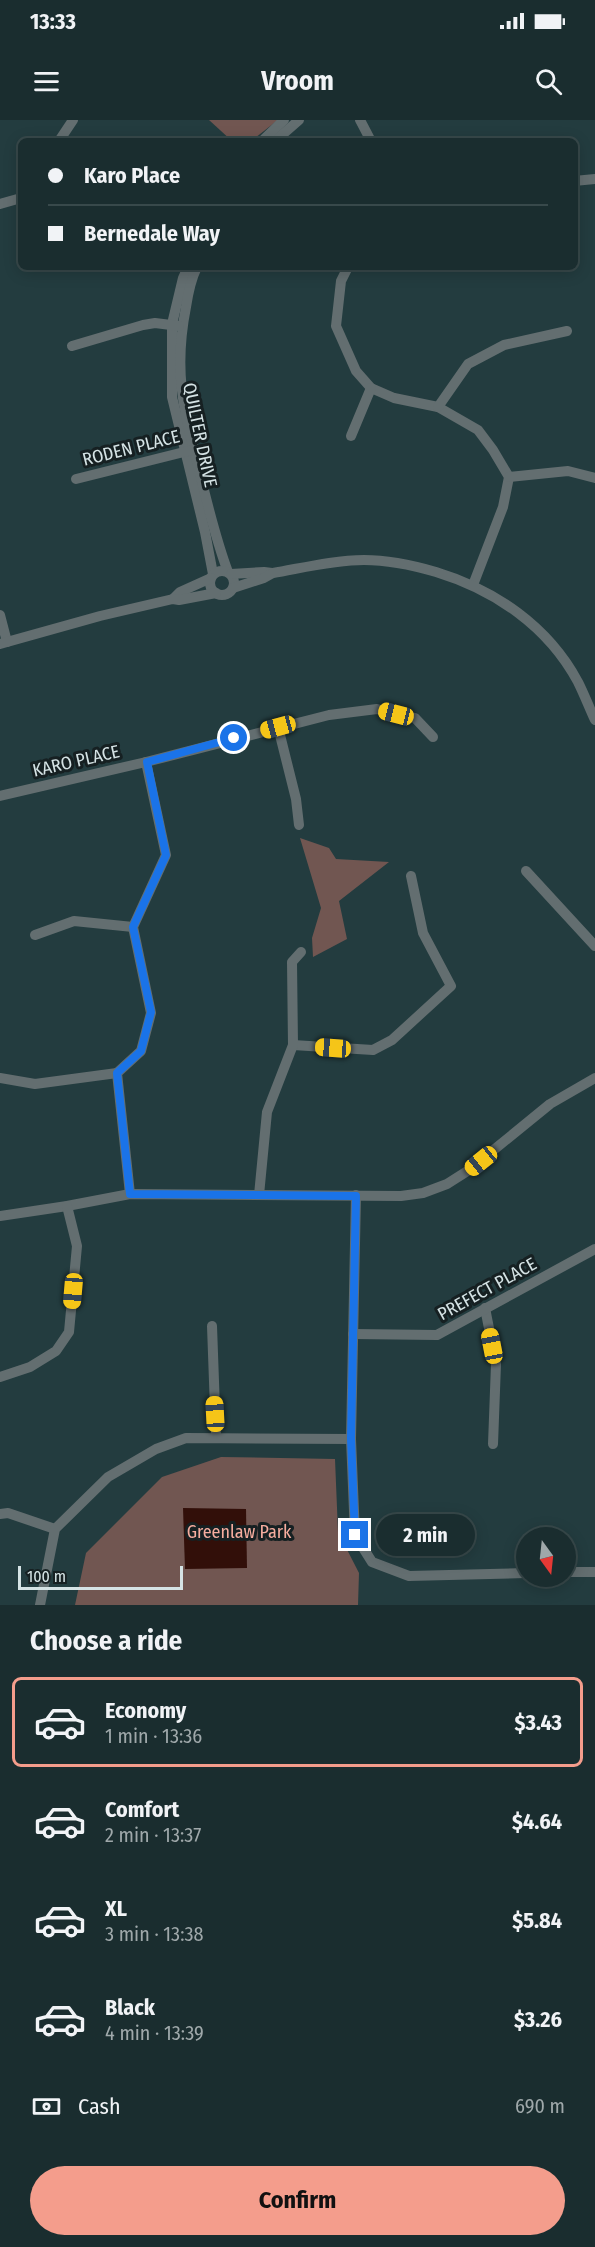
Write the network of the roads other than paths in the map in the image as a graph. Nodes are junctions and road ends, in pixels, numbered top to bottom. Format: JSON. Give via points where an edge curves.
{"nodes":[{"id":1,"x":73,"y":120,"type":"edge"},
{"id":2,"x":284,"y":120,"type":"edge"},
{"id":3,"x":299,"y":120,"type":"edge"},
{"id":4,"x":360,"y":120,"type":"edge"},
{"id":5,"x":61,"y":138,"type":"edge"},
{"id":6,"x":265,"y":138,"type":"edge"},
{"id":7,"x":278,"y":138,"type":"edge"},
{"id":8,"x":369,"y":138,"type":"edge"},
{"id":9,"x":595,"y":179,"type":"edge"},
{"id":10,"x":578,"y":181,"type":"edge"},
{"id":11,"x":18,"y":199,"type":"edge"},
{"id":12,"x":0,"y":204,"type":"edge"},
{"id":13,"x":187,"y":270,"type":"edge"},
{"id":14,"x":196,"y":270,"type":"edge"},
{"id":15,"x":346,"y":270,"type":"edge"},
{"id":16,"x":177,"y":326,"type":"junction"},
{"id":17,"x":567,"y":331,"type":"dead end"},
{"id":18,"x":72,"y":346,"type":"dead end"},
{"id":19,"x":371,"y":388,"type":"junction"},
{"id":20,"x":438,"y":407,"type":"junction"},
{"id":21,"x":351,"y":435,"type":"dead end"},
{"id":22,"x":189,"y":451,"type":"junction"},
{"id":23,"x":509,"y":477,"type":"junction"},
{"id":24,"x":595,"y":478,"type":"edge"},
{"id":25,"x":75,"y":479,"type":"dead end"},
{"id":26,"x":229,"y":573,"type":"junction"},
{"id":27,"x":273,"y":573,"type":"junction"},
{"id":28,"x":212,"y":576,"type":"junction"},
{"id":29,"x":473,"y":585,"type":"junction"},
{"id":30,"x":233,"y":588,"type":"junction"},
{"id":31,"x":216,"y":593,"type":"junction"},
{"id":32,"x":173,"y":598,"type":"junction"},
{"id":33,"x":0,"y":615,"type":"edge"},
{"id":34,"x":4,"y":643,"type":"edge"},
{"id":35,"x":595,"y":720,"type":"edge"},
{"id":36,"x":278,"y":727,"type":"junction"},
{"id":37,"x":433,"y":737,"type":"dead end"},
{"id":38,"x":147,"y":762,"type":"junction"},
{"id":39,"x":0,"y":796,"type":"edge"},
{"id":40,"x":299,"y":825,"type":"dead end"},
{"id":41,"x":526,"y":871,"type":"dead end"},
{"id":42,"x":411,"y":876,"type":"dead end"},
{"id":43,"x":133,"y":927,"type":"junction"},
{"id":44,"x":35,"y":935,"type":"dead end"},
{"id":45,"x":595,"y":946,"type":"edge"},
{"id":46,"x":301,"y":952,"type":"dead end"},
{"id":47,"x":293,"y":1045,"type":"junction"},
{"id":48,"x":117,"y":1073,"type":"junction"},
{"id":49,"x":0,"y":1078,"type":"edge"},
{"id":50,"x":595,"y":1078,"type":"edge"},
{"id":51,"x":130,"y":1194,"type":"junction"},
{"id":52,"x":259,"y":1195,"type":"junction"},
{"id":53,"x":356,"y":1196,"type":"junction"},
{"id":54,"x":67,"y":1206,"type":"junction"},
{"id":55,"x":0,"y":1216,"type":"edge"},
{"id":56,"x":595,"y":1249,"type":"edge"},
{"id":57,"x":485,"y":1308,"type":"junction"},
{"id":58,"x":212,"y":1326,"type":"dead end"},
{"id":59,"x":353,"y":1334,"type":"junction"},
{"id":60,"x":0,"y":1377,"type":"edge"},
{"id":61,"x":216,"y":1437,"type":"junction"},
{"id":62,"x":351,"y":1438,"type":"junction"},
{"id":63,"x":493,"y":1444,"type":"dead end"},
{"id":64,"x":0,"y":1514,"type":"edge"},
{"id":65,"x":55,"y":1529,"type":"junction"},
{"id":66,"x":576,"y":1572,"type":"edge"},
{"id":67,"x":595,"y":1572,"type":"edge"},
{"id":68,"x":516,"y":1573,"type":"edge"},
{"id":69,"x":40,"y":1605,"type":"edge"}],
"edges":[{"from":1,"to":5,"type":"street"},
{"from":2,"to":6,"type":"street"},
{"from":3,"to":7,"type":"street"},
{"from":4,"to":8,"type":"street"},
{"from":9,"to":10,"type":"street"},
{"from":11,"to":12,"type":"street"},
{"from":13,"to":16,"type":"street","name":"QUILTER DRIVE"},
{"from":14,"to":16,"type":"street","name":"QUILTER DRIVE"},
{"from":15,"to":19,"type":"street","via":[[341,281],[336,327],[356,371]]},
{"from":16,"to":18,"type":"street","via":[[143,325]]},
{"from":16,"to":22,"type":"street","name":"QUILTER DRIVE"},
{"from":17,"to":20,"type":"street","via":[[504,345],[468,364]]},
{"from":19,"to":20,"type":"street","via":[[394,398]]},
{"from":19,"to":21,"type":"street"},
{"from":20,"to":23,"type":"street","via":[[478,430]]},
{"from":22,"to":25,"type":"street","name":"RODEN PLACE"},
{"from":22,"to":26,"type":"street","name":"QUILTER DRIVE"},
{"from":22,"to":28,"type":"street","name":"QUILTER DRIVE"},
{"from":23,"to":24,"type":"street","via":[[568,471]]},
{"from":23,"to":29,"type":"street","via":[[503,507]]},
{"from":26,"to":27,"type":"street"},
{"from":26,"to":28,"type":"street","via":[[220,571]]},
{"from":26,"to":30,"type":"street","via":[[235,582]]},
{"from":27,"to":29,"type":"street","via":[[362,560],[392,561]]},
{"from":27,"to":30,"type":"street"},
{"from":28,"to":31,"type":"street","via":[[211,587]]},
{"from":28,"to":32,"type":"street"},
{"from":29,"to":35,"type":"street","via":[[508,604],[554,647],[578,681]]},
{"from":30,"to":31,"type":"street","via":[[227,594]]},
{"from":31,"to":32,"type":"street"},
{"from":32,"to":34,"type":"street"},
{"from":33,"to":34,"type":"street"},
{"from":36,"to":37,"type":"street","name":"KARO PLACE","via":[[377,709],[414,718]]},
{"from":36,"to":38,"type":"street","name":"KARO PLACE"},
{"from":36,"to":40,"type":"street"},
{"from":38,"to":39,"type":"street","name":"KARO PLACE"},
{"from":38,"to":43,"type":"street","via":[[166,855]]},
{"from":41,"to":45,"type":"street"},
{"from":42,"to":47,"type":"street","via":[[423,933],[451,986],[392,1040],[373,1050]]},
{"from":43,"to":44,"type":"street","via":[[74,921]]},
{"from":43,"to":48,"type":"street","via":[[151,1012],[141,1051]]},
{"from":46,"to":47,"type":"street","via":[[292,962]]},
{"from":47,"to":52,"type":"street","via":[[267,1112]]},
{"from":48,"to":49,"type":"street","via":[[35,1084]]},
{"from":48,"to":51,"type":"street"},
{"from":50,"to":53,"type":"street","via":[[550,1104],[447,1184],[401,1196]]},
{"from":51,"to":52,"type":"street"},
{"from":51,"to":54,"type":"street"},
{"from":52,"to":53,"type":"street"},
{"from":53,"to":59,"type":"street"},
{"from":54,"to":55,"type":"street"},
{"from":54,"to":60,"type":"street","via":[[77,1246],[69,1332],[56,1351]]},
{"from":56,"to":57,"type":"street","name":"PREFECT PLACE"},
{"from":57,"to":59,"type":"street","name":"PREFECT PLACE","via":[[436,1335]]},
{"from":57,"to":63,"type":"street","via":[[496,1365]]},
{"from":58,"to":61,"type":"street"},
{"from":59,"to":62,"type":"street"},
{"from":61,"to":62,"type":"street"},
{"from":61,"to":65,"type":"street","via":[[186,1438],[156,1449],[108,1477]]},
{"from":62,"to":68,"type":"street","via":[[355,1535],[372,1562],[409,1576]]},
{"from":64,"to":65,"type":"street","via":[[8,1513]]},
{"from":65,"to":69,"type":"street"},
{"from":66,"to":67,"type":"street"}]}
